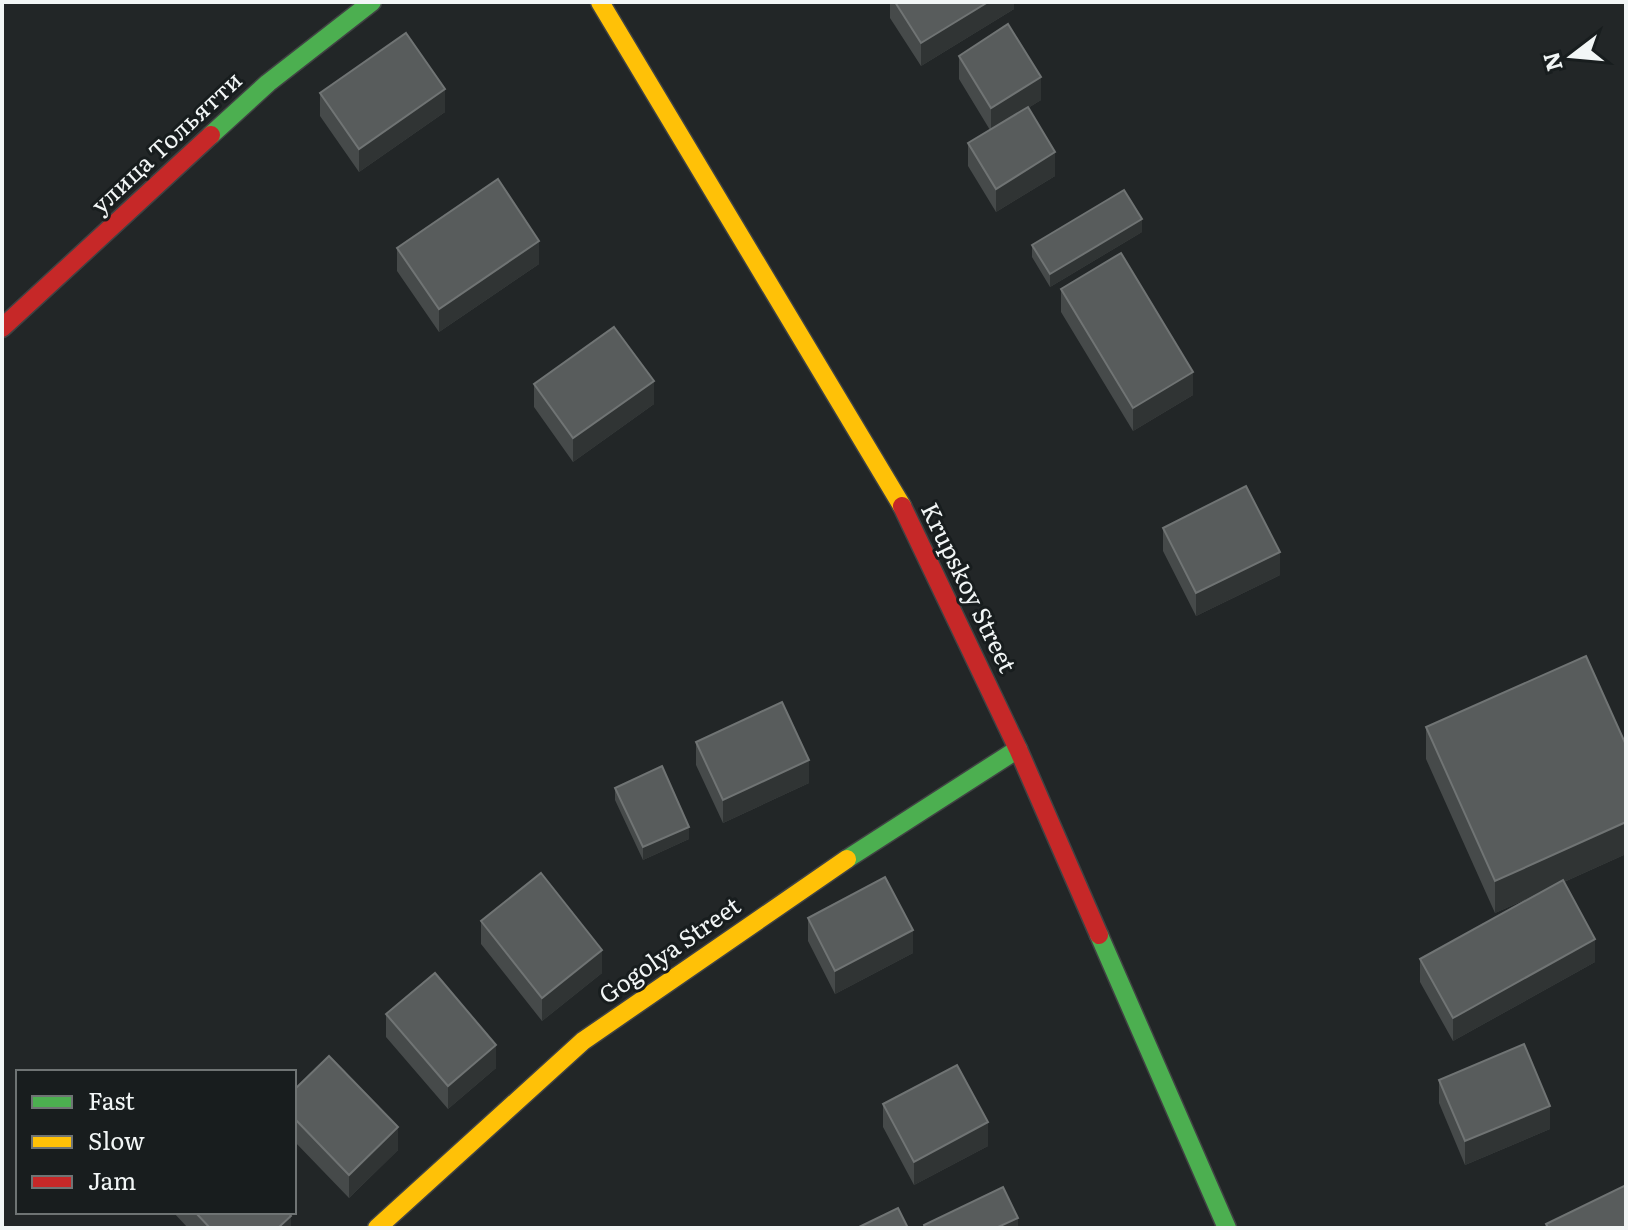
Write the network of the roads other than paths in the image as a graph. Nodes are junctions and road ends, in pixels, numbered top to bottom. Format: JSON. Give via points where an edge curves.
{"nodes":[{"id":1,"x":372,"y":2,"type":"edge"},
{"id":2,"x":600,"y":2,"type":"edge"},
{"id":3,"x":2,"y":328,"type":"edge"},
{"id":4,"x":1018,"y":749,"type":"junction"},
{"id":5,"x":377,"y":1228,"type":"edge"},
{"id":6,"x":1227,"y":1228,"type":"edge"}],
"edges":[{"from":1,"to":3,"type":"street","name":"улица Тольятти","via":[[268,83]]},
{"from":2,"to":4,"type":"street","name":"Krupskoy Street","via":[[889,479]]},
{"from":4,"to":5,"type":"street","name":"Gogolya Street","via":[[801,888],[583,1041]]},
{"from":4,"to":6,"type":"street","name":"Krupskoy Street"}]}
